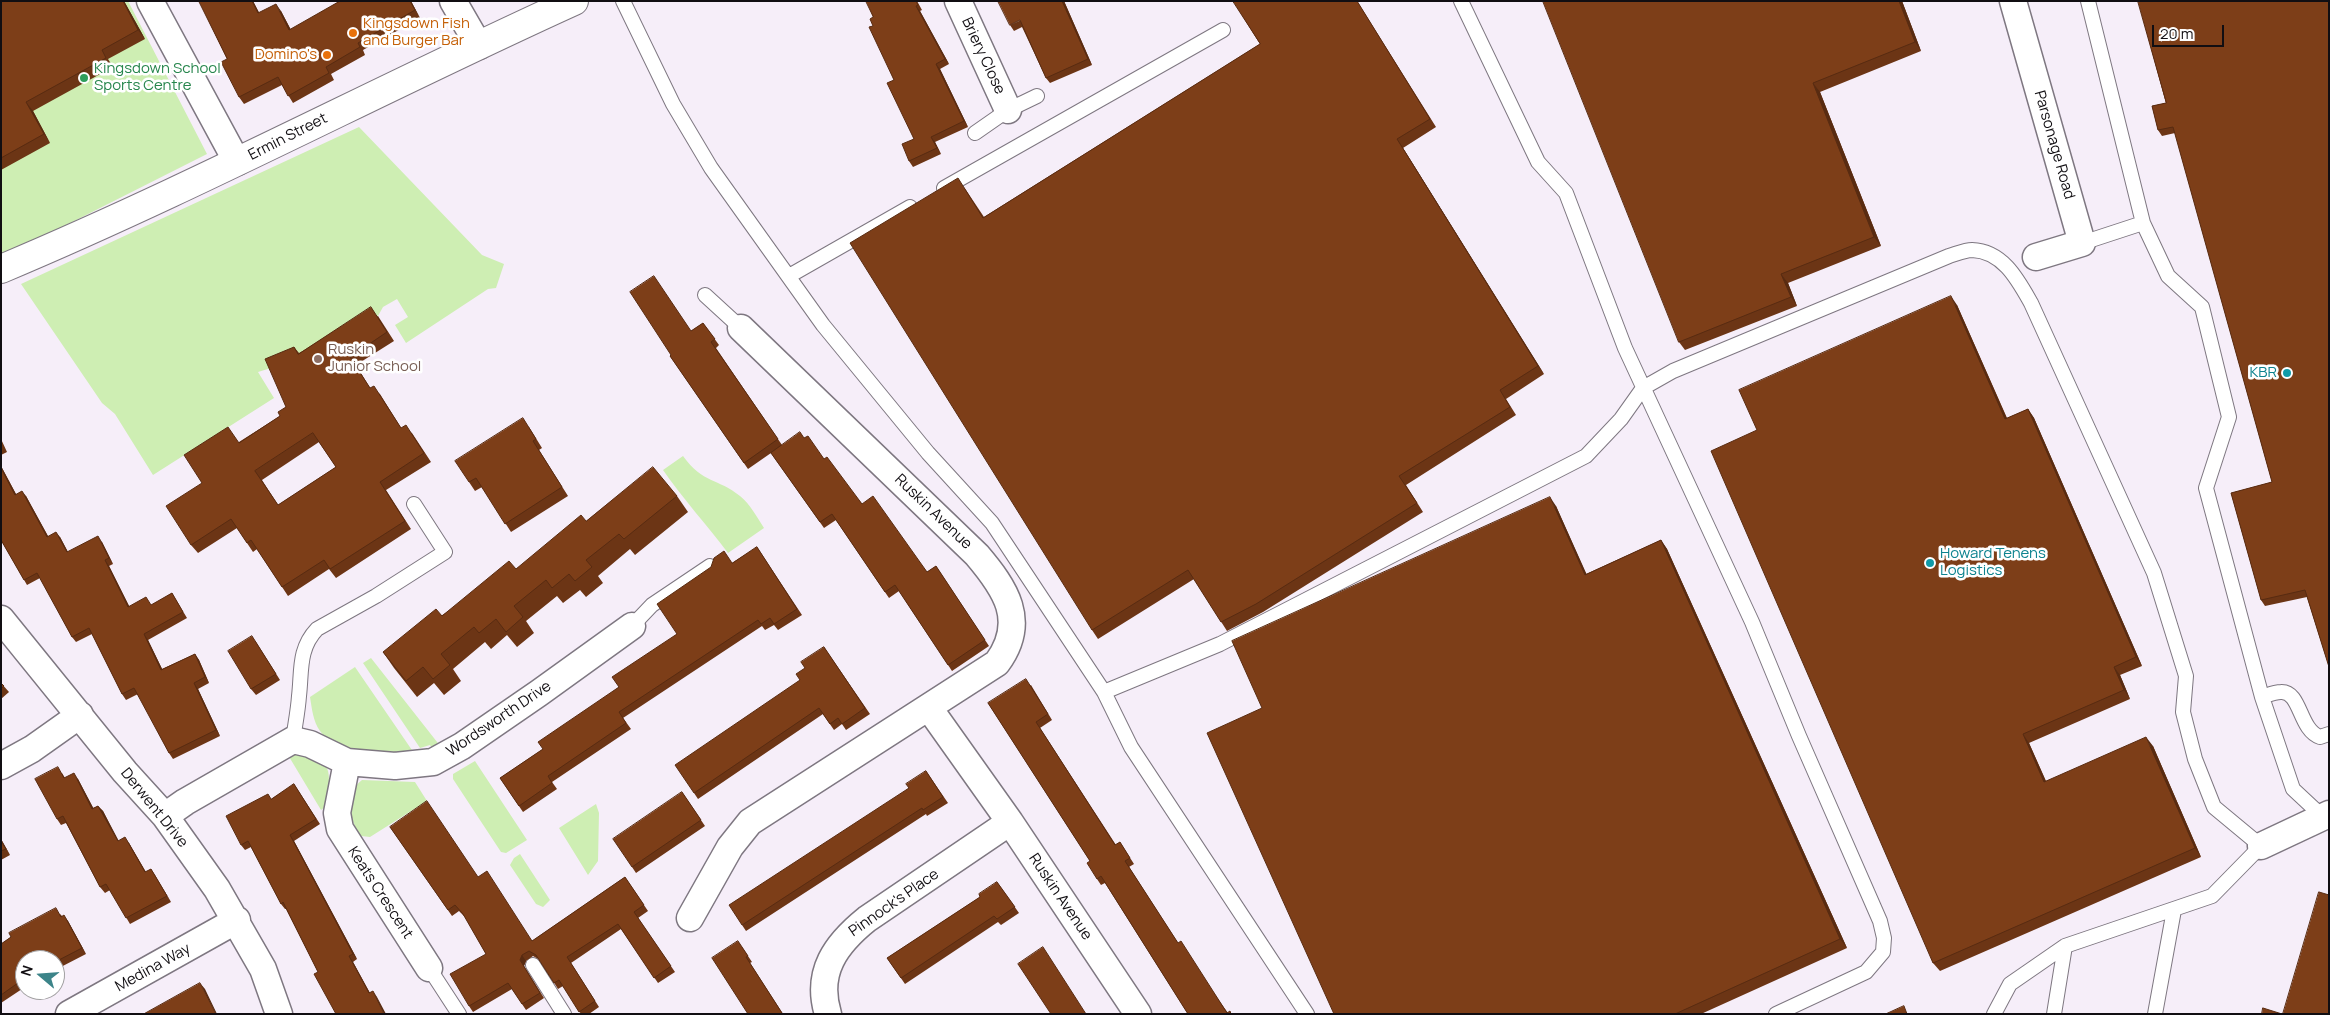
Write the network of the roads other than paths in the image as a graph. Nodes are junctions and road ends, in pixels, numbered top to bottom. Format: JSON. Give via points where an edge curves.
{"nodes":[{"id":1,"x":150,"y":1,"type":"edge"},
{"id":2,"x":453,"y":1,"type":"edge"},
{"id":3,"x":574,"y":1,"type":"edge"},
{"id":4,"x":623,"y":1,"type":"edge"},
{"id":5,"x":958,"y":1,"type":"edge"},
{"id":6,"x":1461,"y":1,"type":"edge"},
{"id":7,"x":2013,"y":1,"type":"edge"},
{"id":8,"x":2088,"y":1,"type":"edge"},
{"id":9,"x":1223,"y":30,"type":"dead end"},
{"id":10,"x":479,"y":46,"type":"junction"},
{"id":11,"x":1037,"y":96,"type":"dead end"},
{"id":12,"x":1008,"y":110,"type":"junction"},
{"id":13,"x":975,"y":133,"type":"dead end"},
{"id":14,"x":237,"y":162,"type":"junction"},
{"id":15,"x":2143,"y":223,"type":"junction"},
{"id":16,"x":2082,"y":242,"type":"junction"},
{"id":17,"x":2022,"y":262,"type":"junction"},
{"id":18,"x":1,"y":269,"type":"edge"},
{"id":19,"x":789,"y":276,"type":"junction"},
{"id":20,"x":705,"y":295,"type":"dead end"},
{"id":21,"x":742,"y":328,"type":"joint"},
{"id":22,"x":1643,"y":388,"type":"junction"},
{"id":23,"x":414,"y":504,"type":"dead end"},
{"id":24,"x":710,"y":566,"type":"edge"},
{"id":25,"x":1,"y":619,"type":"edge"},
{"id":26,"x":632,"y":626,"type":"joint"},
{"id":27,"x":1104,"y":692,"type":"junction"},
{"id":28,"x":2262,"y":697,"type":"junction"},
{"id":29,"x":929,"y":708,"type":"junction"},
{"id":30,"x":80,"y":715,"type":"junction"},
{"id":31,"x":2329,"y":734,"type":"edge"},
{"id":32,"x":293,"y":740,"type":"junction"},
{"id":33,"x":347,"y":762,"type":"junction"},
{"id":34,"x":1,"y":766,"type":"edge"},
{"id":35,"x":165,"y":816,"type":"junction"},
{"id":36,"x":2326,"y":816,"type":"edge"},
{"id":37,"x":1010,"y":822,"type":"junction"},
{"id":38,"x":2261,"y":846,"type":"junction"},
{"id":39,"x":2174,"y":910,"type":"junction"},
{"id":40,"x":690,"y":918,"type":"dead end"},
{"id":41,"x":236,"y":920,"type":"junction"},
{"id":42,"x":2065,"y":946,"type":"junction"},
{"id":43,"x":534,"y":965,"type":"edge"},
{"id":44,"x":429,"y":968,"type":"joint"},
{"id":45,"x":69,"y":1014,"type":"edge"},
{"id":46,"x":279,"y":1014,"type":"edge"},
{"id":47,"x":459,"y":1014,"type":"edge"},
{"id":48,"x":564,"y":1014,"type":"edge"},
{"id":49,"x":828,"y":1014,"type":"edge"},
{"id":50,"x":1138,"y":1014,"type":"edge"},
{"id":51,"x":1307,"y":1014,"type":"edge"},
{"id":52,"x":1776,"y":1014,"type":"edge"},
{"id":53,"x":1994,"y":1014,"type":"edge"},
{"id":54,"x":2054,"y":1014,"type":"edge"},
{"id":55,"x":2154,"y":1014,"type":"edge"}],
"edges":[{"from":1,"to":14,"type":"street"},
{"from":2,"to":10,"type":"street"},
{"from":3,"to":10,"type":"main road","name":"Ermin Street"},
{"from":4,"to":19,"type":"lane","via":[[673,104],[711,168]]},
{"from":5,"to":12,"type":"street","name":"Briery Close"},
{"from":6,"to":22,"type":"lane","via":[[1538,162],[1566,194]]},
{"from":7,"to":16,"type":"street","name":"Parsonage Road"},
{"from":8,"to":15,"type":"lane"},
{"from":9,"to":19,"type":"lane"},
{"from":10,"to":14,"type":"main road","name":"Ermin Street"},
{"from":11,"to":12,"type":"lane"},
{"from":12,"to":13,"type":"lane"},
{"from":14,"to":18,"type":"main road","name":"Ermin Street"},
{"from":15,"to":16,"type":"lane"},
{"from":15,"to":28,"type":"lane","via":[[2168,276],[2202,308],[2229,417],[2206,488]]},
{"from":16,"to":17,"type":"street"},
{"from":17,"to":22,"type":"lane","via":[[1971,250],[1949,256],[1673,371]]},
{"from":17,"to":38,"type":"lane","via":[[2032,303],[2154,573],[2186,676],[2183,712],[2195,759],[2214,807]]},
{"from":19,"to":27,"type":"lane","via":[[823,325],[871,384],[992,524]]},
{"from":20,"to":21,"type":"lane"},
{"from":21,"to":29,"type":"street","name":"Ruskin Avenue","via":[[977,554],[1007,596],[1012,624],[1003,655],[997,663]]},
{"from":22,"to":27,"type":"lane","via":[[1621,419],[1586,456],[1220,644]]},
{"from":22,"to":52,"type":"lane","via":[[1752,622],[1880,921],[1884,938],[1882,952],[1866,972]]},
{"from":23,"to":32,"type":"lane","via":[[445,552],[311,634],[301,660],[300,696]]},
{"from":24,"to":26,"type":"lane","via":[[652,605]]},
{"from":25,"to":30,"type":"street","name":"Derwent Drive"},
{"from":26,"to":33,"type":"street","name":"Wordsworth Drive","via":[[524,704],[433,762],[395,766]]},
{"from":27,"to":51,"type":"lane","via":[[1131,747]]},
{"from":28,"to":31,"type":"lane","via":[[2288,693],[2294,697],[2308,729],[2320,737]]},
{"from":28,"to":36,"type":"lane","via":[[2293,789]]},
{"from":29,"to":37,"type":"street","name":"Ruskin Avenue"},
{"from":29,"to":40,"type":"street","name":"Ruskin Avenue","via":[[750,822],[730,847]]},
{"from":30,"to":34,"type":"street","via":[[32,749]]},
{"from":30,"to":35,"type":"street","name":"Derwent Drive"},
{"from":32,"to":33,"type":"street","name":"Wordsworth Drive","via":[[310,744]]},
{"from":32,"to":35,"type":"street"},
{"from":33,"to":44,"type":"street","name":"Keats Crescent","via":[[336,812],[340,829]]},
{"from":35,"to":41,"type":"street","name":"Derwent Drive"},
{"from":36,"to":38,"type":"street"},
{"from":37,"to":49,"type":"street","name":"Pinnock's Place","via":[[846,936],[826,973],[824,987]]},
{"from":37,"to":50,"type":"street","name":"Ruskin Avenue"},
{"from":38,"to":39,"type":"lane","via":[[2212,896]]},
{"from":39,"to":42,"type":"lane"},
{"from":39,"to":55,"type":"lane"},
{"from":41,"to":45,"type":"street","name":"Medina Way"},
{"from":41,"to":46,"type":"street","name":"Derwent Drive","via":[[263,969]]},
{"from":42,"to":53,"type":"lane","via":[[2010,984]]},
{"from":42,"to":54,"type":"lane"},
{"from":43,"to":48,"type":"lane"},
{"from":44,"to":47,"type":"lane","name":"Keats Crescent"}]}
